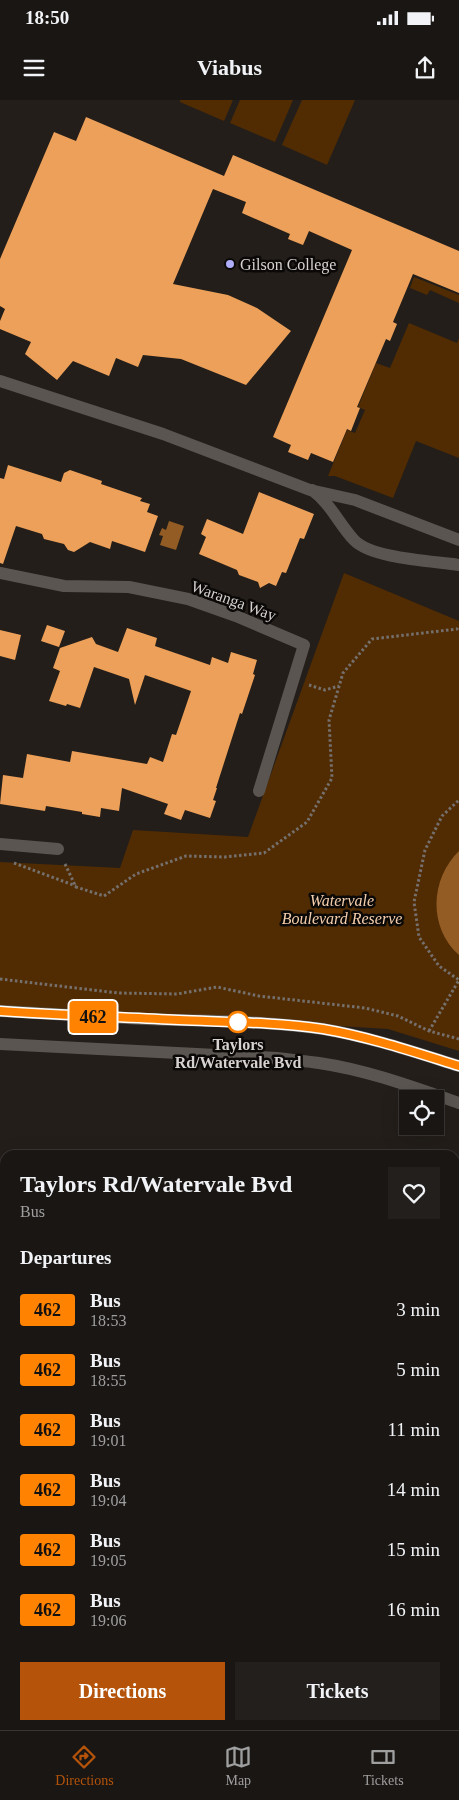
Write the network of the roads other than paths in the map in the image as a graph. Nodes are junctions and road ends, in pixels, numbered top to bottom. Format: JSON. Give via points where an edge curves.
{"nodes":[{"id":1,"x":0,"y":381,"type":"edge"},
{"id":2,"x":310,"y":490,"type":"junction"},
{"id":3,"x":459,"y":540,"type":"edge"},
{"id":4,"x":459,"y":565,"type":"edge"},
{"id":5,"x":0,"y":572,"type":"edge"},
{"id":6,"x":259,"y":791,"type":"dead end"},
{"id":7,"x":0,"y":844,"type":"edge"},
{"id":8,"x":58,"y":849,"type":"dead end"},
{"id":9,"x":0,"y":1011,"type":"edge"},
{"id":10,"x":0,"y":1044,"type":"edge"},
{"id":11,"x":459,"y":1066,"type":"edge"},
{"id":12,"x":459,"y":1103,"type":"edge"}],
"edges":[{"from":1,"to":2,"type":"street","via":[[164,434]]},
{"from":2,"to":3,"type":"street","via":[[355,500]]},
{"from":2,"to":4,"type":"street","via":[[321,497],[349,535],[365,548],[394,556]]},
{"from":5,"to":6,"type":"street","name":"Waranga Way","via":[[64,586],[129,587],[188,599],[304,645]]},
{"from":7,"to":8,"type":"street"},
{"from":9,"to":11,"type":"street","via":[[287,1025],[360,1037]]},
{"from":10,"to":12,"type":"street","via":[[319,1063],[398,1082]]}]}
